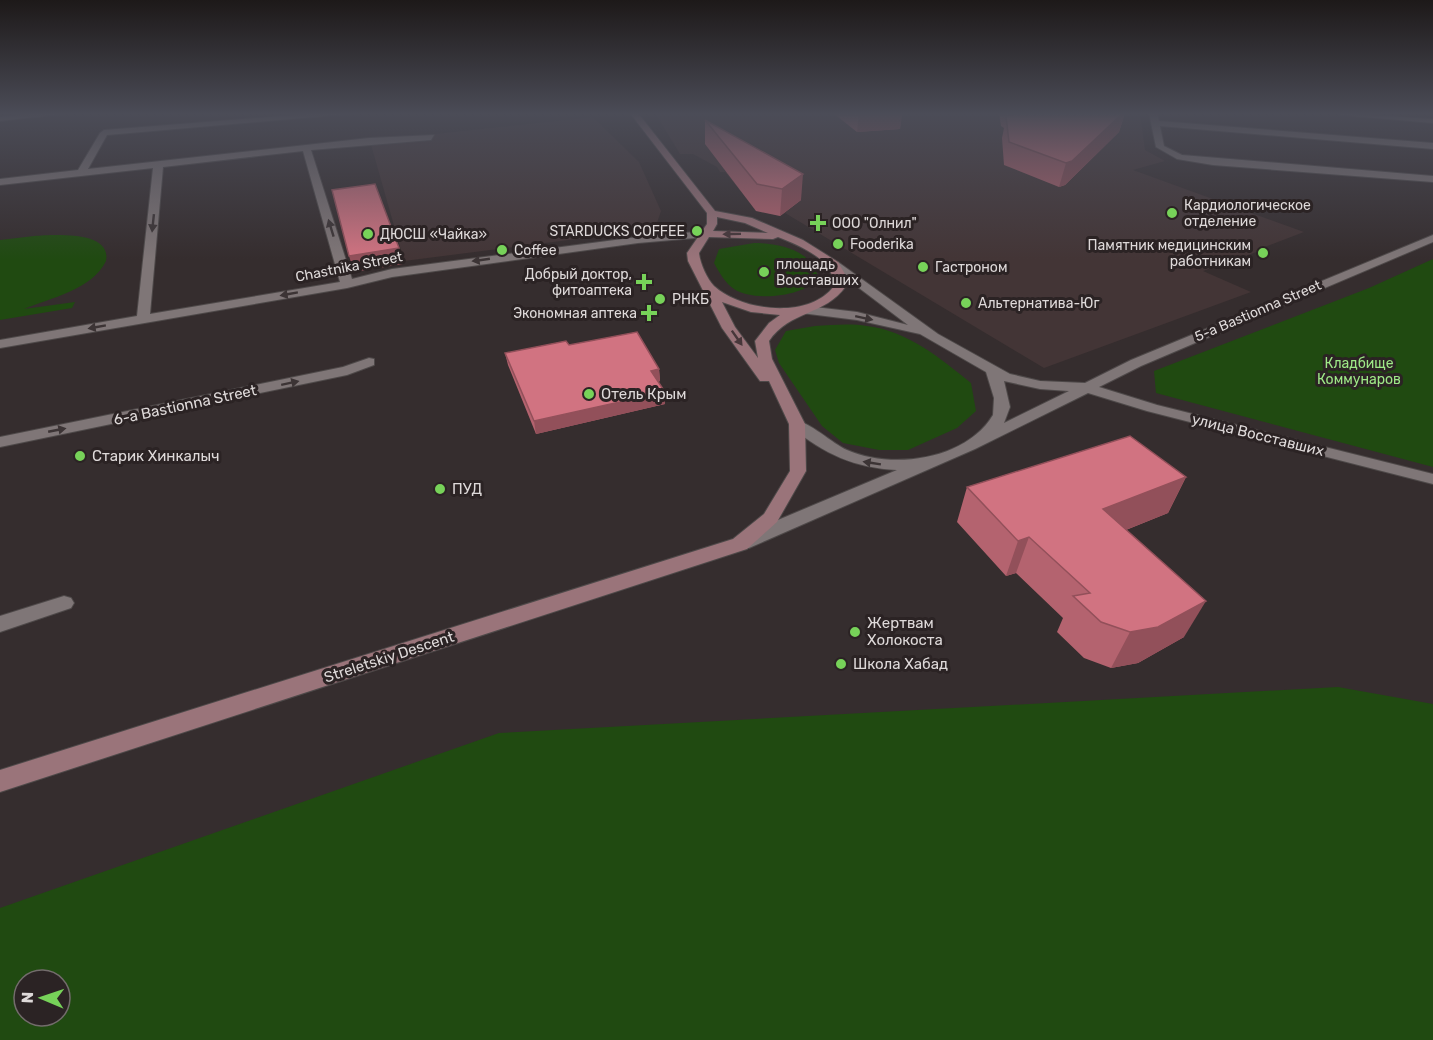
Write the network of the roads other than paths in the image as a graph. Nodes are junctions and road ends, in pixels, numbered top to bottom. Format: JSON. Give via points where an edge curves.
{"nodes":[{"id":1,"x":88,"y":162,"type":"edge"},
{"id":2,"x":192,"y":162,"type":"edge"},
{"id":3,"x":310,"y":162,"type":"edge"},
{"id":4,"x":670,"y":162,"type":"edge"},
{"id":5,"x":1210,"y":162,"type":"edge"},
{"id":6,"x":158,"y":165,"type":"junction"},
{"id":7,"x":82,"y":172,"type":"junction"},
{"id":8,"x":1433,"y":179,"type":"edge"},
{"id":9,"x":0,"y":182,"type":"edge"},
{"id":10,"x":712,"y":213,"type":"junction"},
{"id":11,"x":706,"y":234,"type":"junction"},
{"id":12,"x":1433,"y":238,"type":"edge"},
{"id":13,"x":799,"y":242,"type":"junction"},
{"id":14,"x":834,"y":264,"type":"junction"},
{"id":15,"x":347,"y":284,"type":"junction"},
{"id":16,"x":708,"y":287,"type":"junction"},
{"id":17,"x":806,"y":310,"type":"junction"},
{"id":18,"x":143,"y":319,"type":"junction"},
{"id":19,"x":933,"y":337,"type":"junction"},
{"id":20,"x":0,"y":344,"type":"edge"},
{"id":21,"x":369,"y":362,"type":"dead end"},
{"id":22,"x":993,"y":372,"type":"junction"},
{"id":23,"x":1084,"y":387,"type":"junction"},
{"id":24,"x":797,"y":424,"type":"junction"},
{"id":25,"x":0,"y":442,"type":"edge"},
{"id":26,"x":969,"y":446,"type":"junction"},
{"id":27,"x":931,"y":464,"type":"junction"},
{"id":28,"x":1433,"y":479,"type":"edge"},
{"id":29,"x":740,"y":544,"type":"junction"},
{"id":30,"x":64,"y":603,"type":"dead end"},
{"id":31,"x":0,"y":624,"type":"edge"},
{"id":32,"x":0,"y":782,"type":"edge"}],
"edges":[{"from":1,"to":7,"type":"street"},
{"from":2,"to":6,"type":"street"},
{"from":15,"to":3,"type":"street","one_way":true},
{"from":4,"to":10,"type":"main road"},
{"from":5,"to":8,"type":"street"},
{"from":6,"to":7,"type":"street"},
{"from":6,"to":18,"type":"street","one_way":true},
{"from":7,"to":9,"type":"street"},
{"from":10,"to":11,"type":"main road","via":[[712,224]]},
{"from":10,"to":13,"type":"main road","via":[[748,220]]},
{"from":13,"to":11,"type":"main road","one_way":true,"via":[[762,235]]},
{"from":11,"to":15,"type":"street","name":"Chastnika Street","one_way":true,"via":[[415,270]]},
{"from":11,"to":16,"type":"main road","via":[[693,253]]},
{"from":12,"to":23,"type":"street","name":"5-a Bastionna Street"},
{"from":13,"to":14,"type":"main road"},
{"from":14,"to":17,"type":"main road","via":[[840,276],[836,295]]},
{"from":14,"to":19,"type":"street"},
{"from":15,"to":18,"type":"street","name":"Chastnika Street","one_way":true},
{"from":16,"to":17,"type":"main road","via":[[723,299],[747,308]]},
{"from":16,"to":24,"type":"main road","one_way":true,"via":[[729,328]]},
{"from":17,"to":19,"type":"street","one_way":true,"via":[[874,320]]},
{"from":17,"to":24,"type":"main road","via":[[774,324],[762,341],[765,359]]},
{"from":18,"to":20,"type":"street","name":"Chastnika Street","one_way":true},
{"from":19,"to":22,"type":"street","name":"5-a Bastionna Street"},
{"from":25,"to":21,"type":"street","name":"6-a Bastionna Street","one_way":true,"via":[[347,371]]},
{"from":22,"to":23,"type":"street","name":"5-a Bastionna Street","via":[[1040,385]]},
{"from":22,"to":26,"type":"street","via":[[1004,402],[1003,410],[990,429]]},
{"from":23,"to":26,"type":"street","name":"5-a Bastionna Street"},
{"from":23,"to":28,"type":"street","name":"улица Восставших"},
{"from":27,"to":24,"type":"street","one_way":true,"via":[[887,465],[856,460],[835,453]]},
{"from":24,"to":29,"type":"main road","name":"Streletskiy Descent","via":[[798,471],[771,518]]},
{"from":26,"to":27,"type":"street"},
{"from":27,"to":29,"type":"street"},
{"from":29,"to":32,"type":"main road","name":"Streletskiy Descent"},
{"from":30,"to":31,"type":"street"}]}
